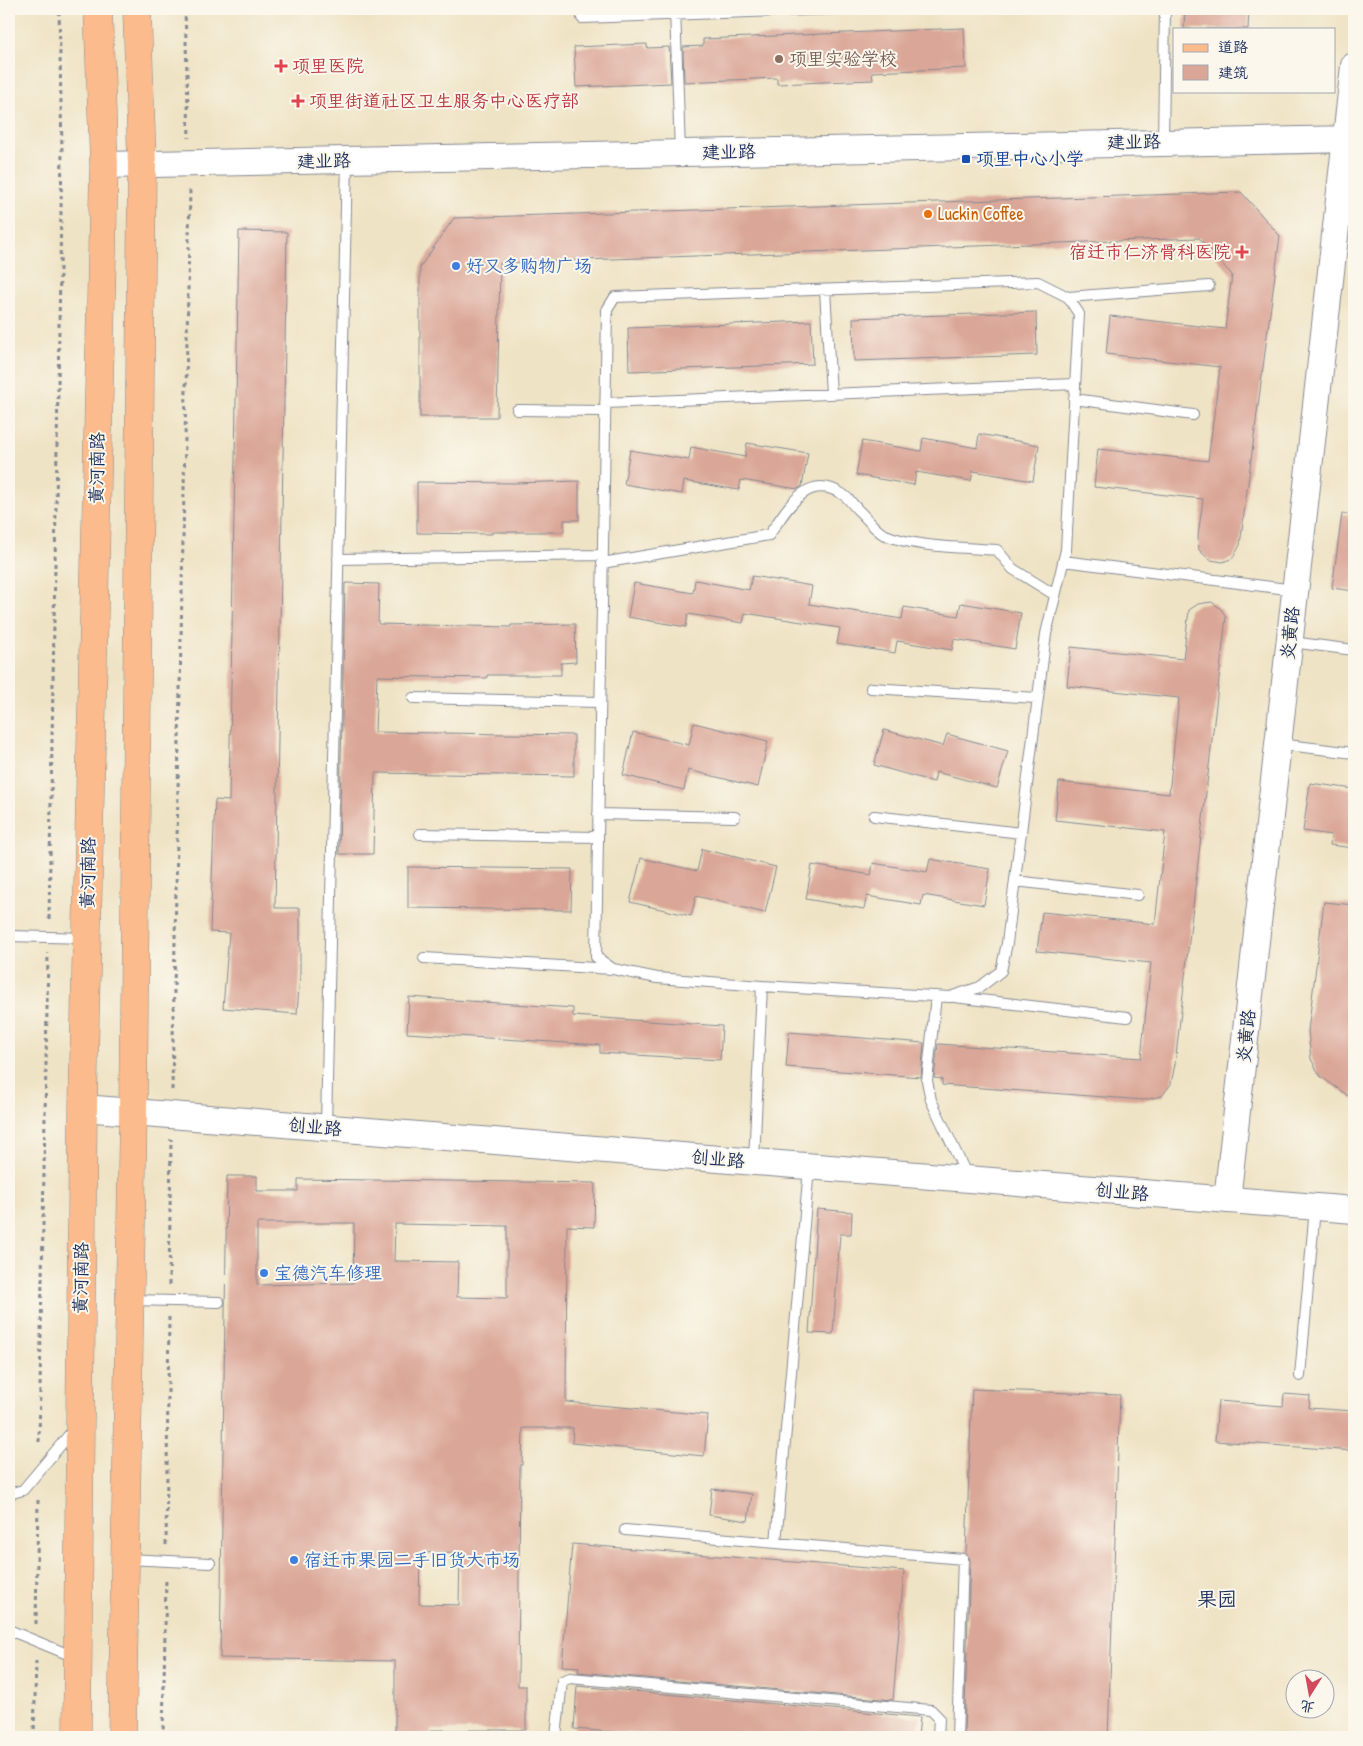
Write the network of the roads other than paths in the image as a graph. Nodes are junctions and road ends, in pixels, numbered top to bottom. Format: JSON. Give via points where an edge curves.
{"nodes":[{"id":1,"x":98,"y":9,"type":"edge"},
{"id":2,"x":137,"y":9,"type":"edge"},
{"id":3,"x":837,"y":9,"type":"edge"},
{"id":4,"x":1165,"y":9,"type":"edge"},
{"id":5,"x":675,"y":12,"type":"edge"},
{"id":6,"x":582,"y":18,"type":"dead end"},
{"id":7,"x":1354,"y":66,"type":"edge"},
{"id":8,"x":1350,"y":138,"type":"edge"},
{"id":9,"x":1163,"y":142,"type":"junction"},
{"id":10,"x":680,"y":153,"type":"junction"},
{"id":11,"x":347,"y":160,"type":"junction"},
{"id":12,"x":142,"y":165,"type":"junction"},
{"id":13,"x":104,"y":166,"type":"junction"},
{"id":14,"x":1209,"y":286,"type":"dead end"},
{"id":15,"x":825,"y":290,"type":"junction"},
{"id":16,"x":1068,"y":297,"type":"junction"},
{"id":17,"x":1075,"y":384,"type":"junction"},
{"id":18,"x":831,"y":394,"type":"junction"},
{"id":19,"x":1074,"y":399,"type":"junction"},
{"id":20,"x":605,"y":407,"type":"junction"},
{"id":21,"x":517,"y":410,"type":"dead end"},
{"id":22,"x":1193,"y":415,"type":"dead end"},
{"id":23,"x":338,"y":559,"type":"junction"},
{"id":24,"x":602,"y":559,"type":"junction"},
{"id":25,"x":1063,"y":561,"type":"junction"},
{"id":26,"x":1295,"y":590,"type":"junction"},
{"id":27,"x":1055,"y":595,"type":"junction"},
{"id":28,"x":1290,"y":642,"type":"junction"},
{"id":29,"x":1354,"y":650,"type":"edge"},
{"id":30,"x":871,"y":688,"type":"dead end"},
{"id":31,"x":413,"y":698,"type":"dead end"},
{"id":32,"x":1037,"y":698,"type":"junction"},
{"id":33,"x":600,"y":702,"type":"junction"},
{"id":34,"x":1278,"y":743,"type":"junction"},
{"id":35,"x":1354,"y":753,"type":"edge"},
{"id":36,"x":598,"y":814,"type":"junction"},
{"id":37,"x":874,"y":816,"type":"dead end"},
{"id":38,"x":736,"y":817,"type":"dead end"},
{"id":39,"x":1021,"y":833,"type":"junction"},
{"id":40,"x":420,"y":834,"type":"dead end"},
{"id":41,"x":598,"y":838,"type":"junction"},
{"id":42,"x":1015,"y":881,"type":"junction"},
{"id":43,"x":1138,"y":895,"type":"dead end"},
{"id":44,"x":9,"y":936,"type":"edge"},
{"id":45,"x":87,"y":938,"type":"junction"},
{"id":46,"x":424,"y":958,"type":"dead end"},
{"id":47,"x":613,"y":969,"type":"junction"},
{"id":48,"x":762,"y":986,"type":"junction"},
{"id":49,"x":936,"y":996,"type":"junction"},
{"id":50,"x":950,"y":997,"type":"junction"},
{"id":51,"x":1127,"y":1017,"type":"dead end"},
{"id":52,"x":83,"y":1108,"type":"junction"},
{"id":53,"x":133,"y":1112,"type":"junction"},
{"id":54,"x":326,"y":1128,"type":"junction"},
{"id":55,"x":754,"y":1162,"type":"junction"},
{"id":56,"x":809,"y":1167,"type":"junction"},
{"id":57,"x":969,"y":1180,"type":"junction"},
{"id":58,"x":1228,"y":1200,"type":"junction"},
{"id":59,"x":1316,"y":1207,"type":"junction"},
{"id":60,"x":1354,"y":1210,"type":"edge"},
{"id":61,"x":130,"y":1300,"type":"junction"},
{"id":62,"x":219,"y":1302,"type":"dead end"},
{"id":63,"x":1300,"y":1376,"type":"dead end"},
{"id":64,"x":80,"y":1422,"type":"junction"},
{"id":65,"x":9,"y":1494,"type":"edge"},
{"id":66,"x":626,"y":1530,"type":"dead end"},
{"id":67,"x":776,"y":1543,"type":"junction"},
{"id":68,"x":126,"y":1559,"type":"junction"},
{"id":69,"x":210,"y":1563,"type":"dead end"},
{"id":70,"x":9,"y":1630,"type":"edge"},
{"id":71,"x":78,"y":1659,"type":"junction"},
{"id":72,"x":77,"y":1737,"type":"edge"},
{"id":73,"x":122,"y":1737,"type":"edge"},
{"id":74,"x":556,"y":1737,"type":"edge"},
{"id":75,"x":938,"y":1737,"type":"edge"},
{"id":76,"x":957,"y":1737,"type":"edge"}],
"edges":[{"from":1,"to":13,"type":"main road","name":"黄河南路"},
{"from":2,"to":12,"type":"main road"},
{"from":3,"to":5,"type":"lane"},
{"from":4,"to":9,"type":"lane"},
{"from":5,"to":6,"type":"lane"},
{"from":5,"to":10,"type":"lane"},
{"from":7,"to":8,"type":"street","name":"炎黄路"},
{"from":8,"to":9,"type":"street","name":"建业路"},
{"from":8,"to":26,"type":"street","name":"炎黄路"},
{"from":9,"to":10,"type":"street","name":"建业路"},
{"from":10,"to":11,"type":"street","name":"建业路"},
{"from":11,"to":12,"type":"street","name":"建业路"},
{"from":11,"to":23,"type":"lane"},
{"from":12,"to":13,"type":"street","name":"建业路"},
{"from":12,"to":53,"type":"main road"},
{"from":13,"to":45,"type":"main road","name":"黄河南路"},
{"from":14,"to":16,"type":"lane"},
{"from":15,"to":16,"type":"lane","via":[[1038,282]]},
{"from":15,"to":18,"type":"lane"},
{"from":15,"to":20,"type":"lane","via":[[615,297],[607,310]]},
{"from":16,"to":17,"type":"lane","via":[[1079,314]]},
{"from":17,"to":18,"type":"lane"},
{"from":17,"to":19,"type":"lane"},
{"from":18,"to":20,"type":"lane"},
{"from":19,"to":22,"type":"lane"},
{"from":19,"to":25,"type":"lane"},
{"from":20,"to":21,"type":"lane"},
{"from":20,"to":24,"type":"lane"},
{"from":23,"to":24,"type":"lane"},
{"from":23,"to":54,"type":"lane"},
{"from":24,"to":27,"type":"lane","via":[[769,535],[791,503],[804,491],[818,487],[843,494],[881,533],[907,543],[997,550],[1013,569]]},
{"from":24,"to":33,"type":"lane"},
{"from":25,"to":26,"type":"lane"},
{"from":25,"to":27,"type":"lane"},
{"from":26,"to":28,"type":"street","name":"炎黄路"},
{"from":27,"to":32,"type":"lane"},
{"from":28,"to":29,"type":"lane"},
{"from":28,"to":34,"type":"street","name":"炎黄路"},
{"from":30,"to":32,"type":"lane"},
{"from":31,"to":33,"type":"lane"},
{"from":32,"to":39,"type":"lane"},
{"from":33,"to":36,"type":"lane"},
{"from":34,"to":35,"type":"lane"},
{"from":34,"to":58,"type":"street","name":"炎黄路"},
{"from":36,"to":38,"type":"lane"},
{"from":36,"to":41,"type":"lane"},
{"from":37,"to":39,"type":"lane"},
{"from":39,"to":42,"type":"lane"},
{"from":40,"to":41,"type":"lane"},
{"from":41,"to":47,"type":"lane","via":[[596,957]]},
{"from":42,"to":43,"type":"lane"},
{"from":42,"to":50,"type":"lane","via":[[1001,971],[980,987]]},
{"from":44,"to":45,"type":"lane"},
{"from":45,"to":52,"type":"main road","name":"黄河南路"},
{"from":46,"to":47,"type":"lane"},
{"from":47,"to":48,"type":"lane","via":[[657,978]]},
{"from":48,"to":49,"type":"lane"},
{"from":48,"to":55,"type":"lane"},
{"from":49,"to":50,"type":"lane"},
{"from":49,"to":57,"type":"lane","via":[[926,1081],[931,1100]]},
{"from":50,"to":51,"type":"lane"},
{"from":52,"to":53,"type":"street","name":"创业路"},
{"from":52,"to":64,"type":"main road","name":"黄河南路"},
{"from":53,"to":54,"type":"street","name":"创业路"},
{"from":53,"to":61,"type":"main road"},
{"from":54,"to":55,"type":"street","name":"创业路"},
{"from":55,"to":56,"type":"street","name":"创业路"},
{"from":56,"to":57,"type":"street","name":"创业路"},
{"from":56,"to":67,"type":"lane"},
{"from":57,"to":58,"type":"street","name":"创业路"},
{"from":58,"to":59,"type":"street","name":"创业路"},
{"from":59,"to":60,"type":"street","name":"创业路"},
{"from":59,"to":63,"type":"lane"},
{"from":61,"to":62,"type":"lane"},
{"from":61,"to":68,"type":"main road"},
{"from":64,"to":65,"type":"lane","via":[[23,1490]]},
{"from":64,"to":71,"type":"main road","name":"黄河南路"},
{"from":66,"to":67,"type":"lane"},
{"from":67,"to":76,"type":"lane","via":[[963,1559]]},
{"from":68,"to":69,"type":"lane"},
{"from":68,"to":73,"type":"main road"},
{"from":70,"to":71,"type":"lane"},
{"from":71,"to":72,"type":"main road","name":"黄河南路"},
{"from":74,"to":75,"type":"lane","via":[[562,1681],[570,1678],[931,1710],[939,1718]]}]}
